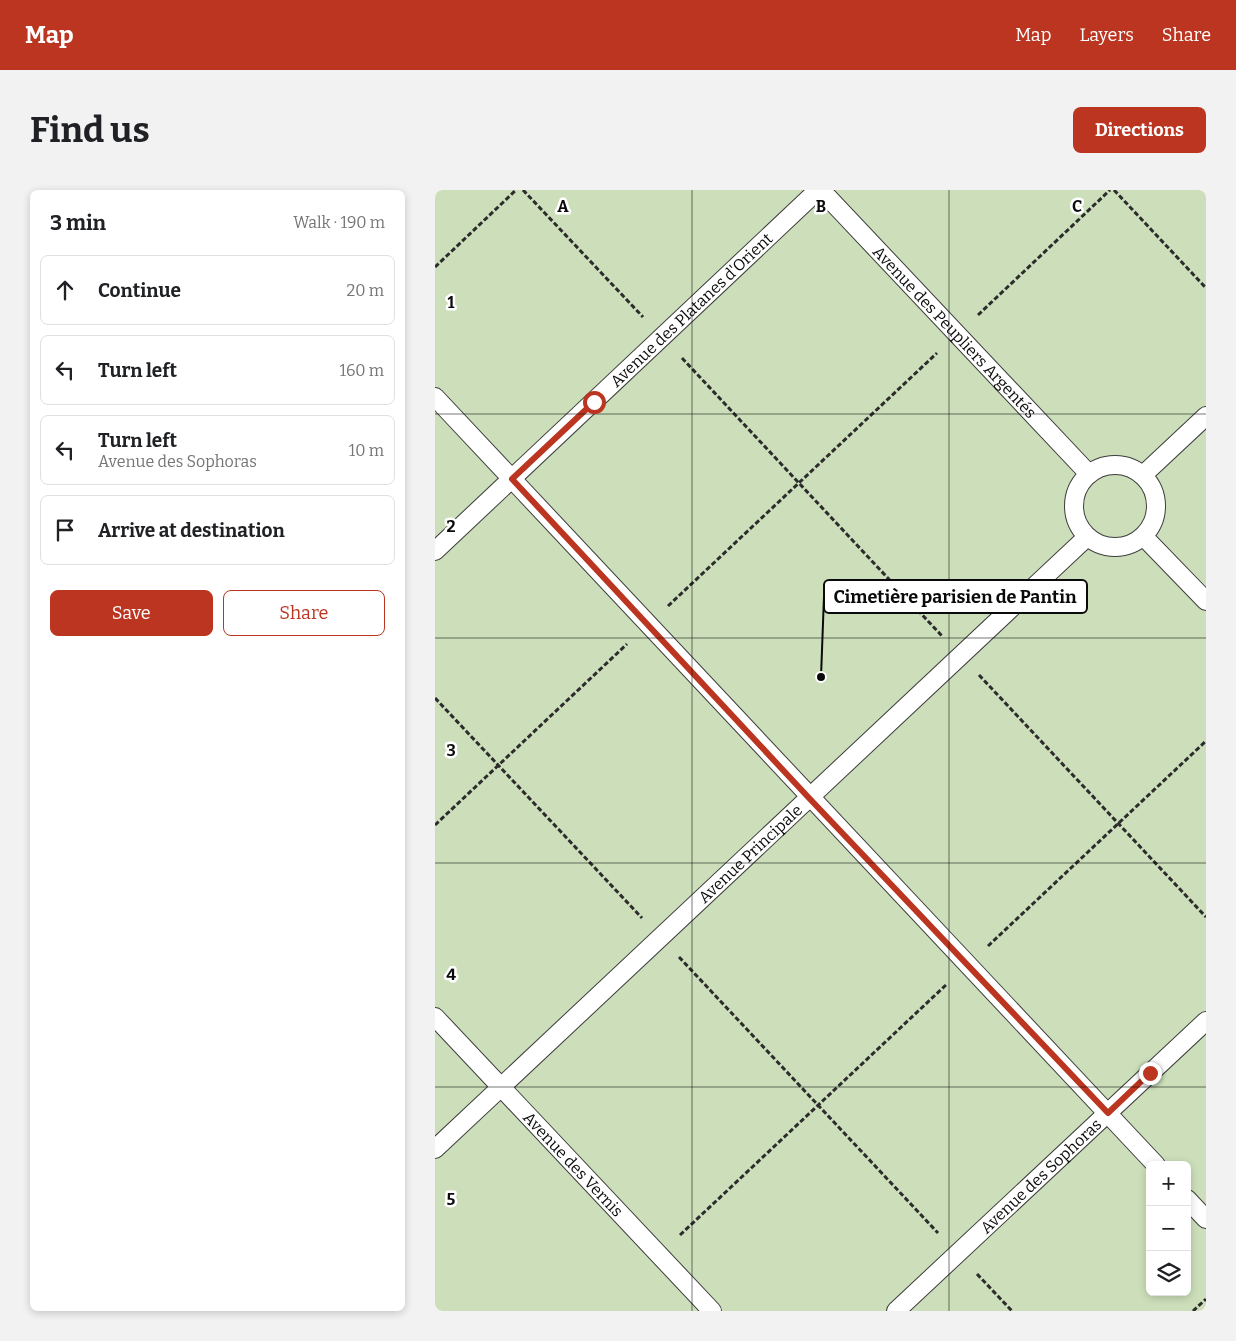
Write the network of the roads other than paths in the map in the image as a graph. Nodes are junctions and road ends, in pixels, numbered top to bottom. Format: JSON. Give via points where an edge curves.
{"nodes":[{"id":1,"x":820,"y":190,"type":"edge"},
{"id":2,"x":435,"y":397,"type":"edge"},
{"id":3,"x":1206,"y":416,"type":"edge"},
{"id":4,"x":1089,"y":474,"type":"junction"},
{"id":5,"x":1143,"y":476,"type":"junction"},
{"id":6,"x":512,"y":479,"type":"junction"},
{"id":7,"x":1144,"y":536,"type":"junction"},
{"id":8,"x":1087,"y":537,"type":"junction"},
{"id":9,"x":435,"y":551,"type":"edge"},
{"id":10,"x":1206,"y":601,"type":"edge"},
{"id":11,"x":809,"y":798,"type":"junction"},
{"id":12,"x":435,"y":1017,"type":"edge"},
{"id":13,"x":1206,"y":1021,"type":"edge"},
{"id":14,"x":500,"y":1088,"type":"junction"},
{"id":15,"x":1108,"y":1113,"type":"junction"},
{"id":16,"x":435,"y":1149,"type":"edge"},
{"id":17,"x":1152,"y":1161,"type":"edge"},
{"id":18,"x":1191,"y":1203,"type":"edge"},
{"id":19,"x":1206,"y":1219,"type":"edge"},
{"id":20,"x":713,"y":1311,"type":"edge"},
{"id":21,"x":896,"y":1311,"type":"edge"}],
"edges":[{"from":1,"to":4,"type":"lane","name":"Avenue des Peupliers Argentés"},
{"from":1,"to":6,"type":"lane","name":"Avenue des Platanes d'Orient"},
{"from":2,"to":6,"type":"lane"},
{"from":3,"to":5,"type":"lane"},
{"from":4,"to":5,"type":"lane","via":[[1112,465],[1129,467]]},
{"from":4,"to":8,"type":"lane","via":[[1078,488],[1074,505],[1077,523]]},
{"from":5,"to":7,"type":"lane","via":[[1155,495],[1157,510],[1153,524]]},
{"from":6,"to":9,"type":"lane","name":"Avenue des Platanes d'Orient"},
{"from":6,"to":11,"type":"lane"},
{"from":7,"to":8,"type":"lane","via":[[1131,545],[1116,548],[1105,547]]},
{"from":7,"to":10,"type":"lane"},
{"from":8,"to":11,"type":"lane","name":"Avenue Principale"},
{"from":11,"to":14,"type":"lane","name":"Avenue Principale"},
{"from":11,"to":15,"type":"lane"},
{"from":12,"to":14,"type":"lane","name":"Avenue des Vernis"},
{"from":13,"to":15,"type":"lane","name":"Avenue des Sophoras"},
{"from":14,"to":16,"type":"lane","name":"Avenue Principale"},
{"from":14,"to":20,"type":"lane","name":"Avenue des Vernis"},
{"from":15,"to":17,"type":"lane"},
{"from":15,"to":21,"type":"lane","name":"Avenue des Sophoras"},
{"from":18,"to":19,"type":"lane"}]}
